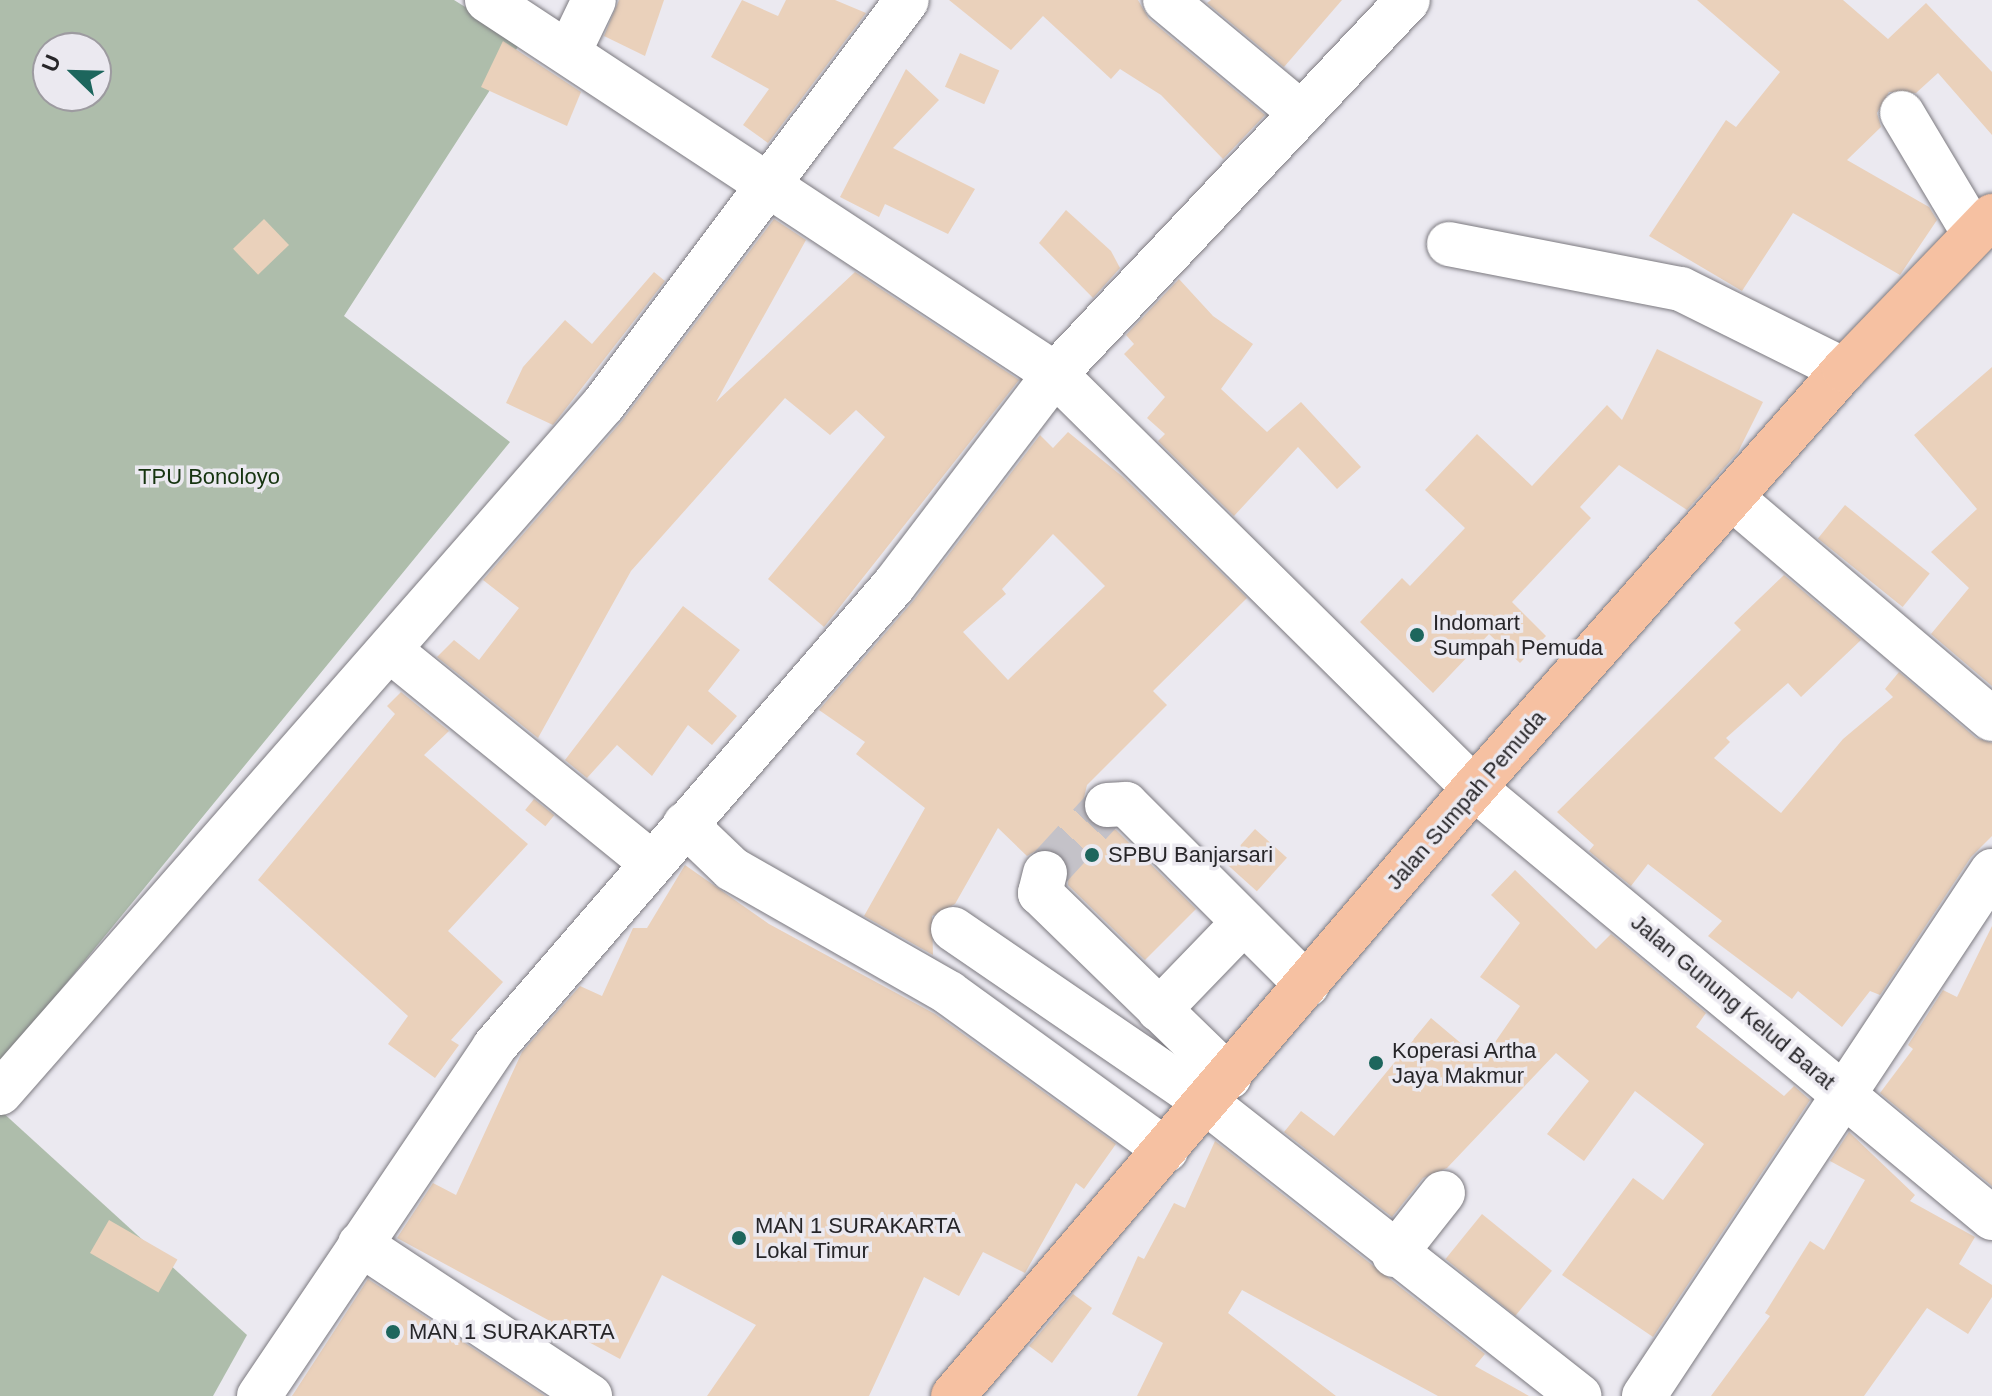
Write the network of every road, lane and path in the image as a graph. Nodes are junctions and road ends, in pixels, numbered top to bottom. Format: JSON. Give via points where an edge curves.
{"nodes":[{"id":1,"x":487,"y":0,"type":"edge"},
{"id":2,"x":594,"y":0,"type":"edge"},
{"id":3,"x":907,"y":0,"type":"edge"},
{"id":4,"x":1165,"y":0,"type":"edge"},
{"id":5,"x":1398,"y":4,"type":"edge"},
{"id":6,"x":570,"y":50,"type":"junction"},
{"id":7,"x":1301,"y":113,"type":"junction"},
{"id":8,"x":1902,"y":113,"type":"dead end"},
{"id":9,"x":773,"y":185,"type":"junction"},
{"id":10,"x":1983,"y":224,"type":"edge"},
{"id":11,"x":1449,"y":244,"type":"dead end"},
{"id":12,"x":1844,"y":370,"type":"junction"},
{"id":13,"x":1055,"y":374,"type":"junction"},
{"id":14,"x":1732,"y":498,"type":"junction"},
{"id":15,"x":392,"y":652,"type":"junction"},
{"id":16,"x":1992,"y":719,"type":"edge"},
{"id":17,"x":1474,"y":788,"type":"junction"},
{"id":18,"x":1107,"y":805,"type":"dead end"},
{"id":19,"x":685,"y":824,"type":"junction"},
{"id":20,"x":652,"y":863,"type":"junction"},
{"id":21,"x":1992,"y":871,"type":"edge"},
{"id":22,"x":1045,"y":873,"type":"dead end"},
{"id":23,"x":1244,"y":922,"type":"junction"},
{"id":24,"x":953,"y":929,"type":"dead end"},
{"id":25,"x":1307,"y":985,"type":"junction"},
{"id":26,"x":1159,"y":1010,"type":"junction"},
{"id":27,"x":1218,"y":1090,"type":"junction"},
{"id":28,"x":0,"y":1093,"type":"edge"},
{"id":29,"x":1842,"y":1093,"type":"junction"},
{"id":30,"x":1166,"y":1150,"type":"junction"},
{"id":31,"x":1443,"y":1193,"type":"dead end"},
{"id":32,"x":1992,"y":1218,"type":"edge"},
{"id":33,"x":360,"y":1244,"type":"junction"},
{"id":34,"x":1394,"y":1255,"type":"junction"},
{"id":35,"x":259,"y":1396,"type":"edge"},
{"id":36,"x":590,"y":1396,"type":"edge"},
{"id":37,"x":953,"y":1396,"type":"edge"},
{"id":38,"x":1579,"y":1396,"type":"edge"},
{"id":39,"x":1644,"y":1396,"type":"edge"}],
"edges":[{"from":1,"to":6,"type":"street","name":"Jalan Gunung Kelud Barat"},
{"from":2,"to":6,"type":"street"},
{"from":3,"to":9,"type":"street"},
{"from":4,"to":7,"type":"street"},
{"from":5,"to":7,"type":"street"},
{"from":6,"to":9,"type":"street","name":"Jalan Gunung Kelud Barat"},
{"from":7,"to":13,"type":"street"},
{"from":8,"to":10,"type":"street"},
{"from":9,"to":13,"type":"street","name":"Jalan Gunung Kelud Barat"},
{"from":9,"to":15,"type":"street","via":[[603,405]]},
{"from":10,"to":12,"type":"highway","name":"Jalan Sumpah Pemuda"},
{"from":11,"to":12,"type":"street","via":[[1681,289]]},
{"from":12,"to":14,"type":"highway","name":"Jalan Sumpah Pemuda"},
{"from":13,"to":17,"type":"street","name":"Jalan Gunung Kelud Barat"},
{"from":13,"to":19,"type":"street","via":[[894,585]]},
{"from":14,"to":16,"type":"street"},
{"from":14,"to":17,"type":"highway","name":"Jalan Sumpah Pemuda"},
{"from":15,"to":20,"type":"street"},
{"from":15,"to":28,"type":"street"},
{"from":17,"to":25,"type":"highway","name":"Jalan Sumpah Pemuda"},
{"from":17,"to":29,"type":"street","name":"Jalan Gunung Kelud Barat"},
{"from":18,"to":23,"type":"street","via":[[1126,804]]},
{"from":19,"to":20,"type":"street"},
{"from":19,"to":30,"type":"street","via":[[732,869],[949,993]]},
{"from":20,"to":33,"type":"street","via":[[494,1047]]},
{"from":21,"to":29,"type":"street"},
{"from":22,"to":26,"type":"street","via":[[1040,893]]},
{"from":23,"to":25,"type":"street"},
{"from":23,"to":26,"type":"street"},
{"from":24,"to":27,"type":"street"},
{"from":25,"to":27,"type":"highway","name":"Jalan Sumpah Pemuda"},
{"from":26,"to":27,"type":"street"},
{"from":27,"to":30,"type":"highway","name":"Jalan Sumpah Pemuda"},
{"from":27,"to":34,"type":"street"},
{"from":29,"to":32,"type":"street","name":"Jalan Gunung Kelud Barat"},
{"from":29,"to":39,"type":"street"},
{"from":30,"to":37,"type":"highway","name":"Jalan Sumpah Pemuda"},
{"from":31,"to":34,"type":"street"},
{"from":33,"to":35,"type":"street"},
{"from":33,"to":36,"type":"street"},
{"from":34,"to":38,"type":"street"}]}
